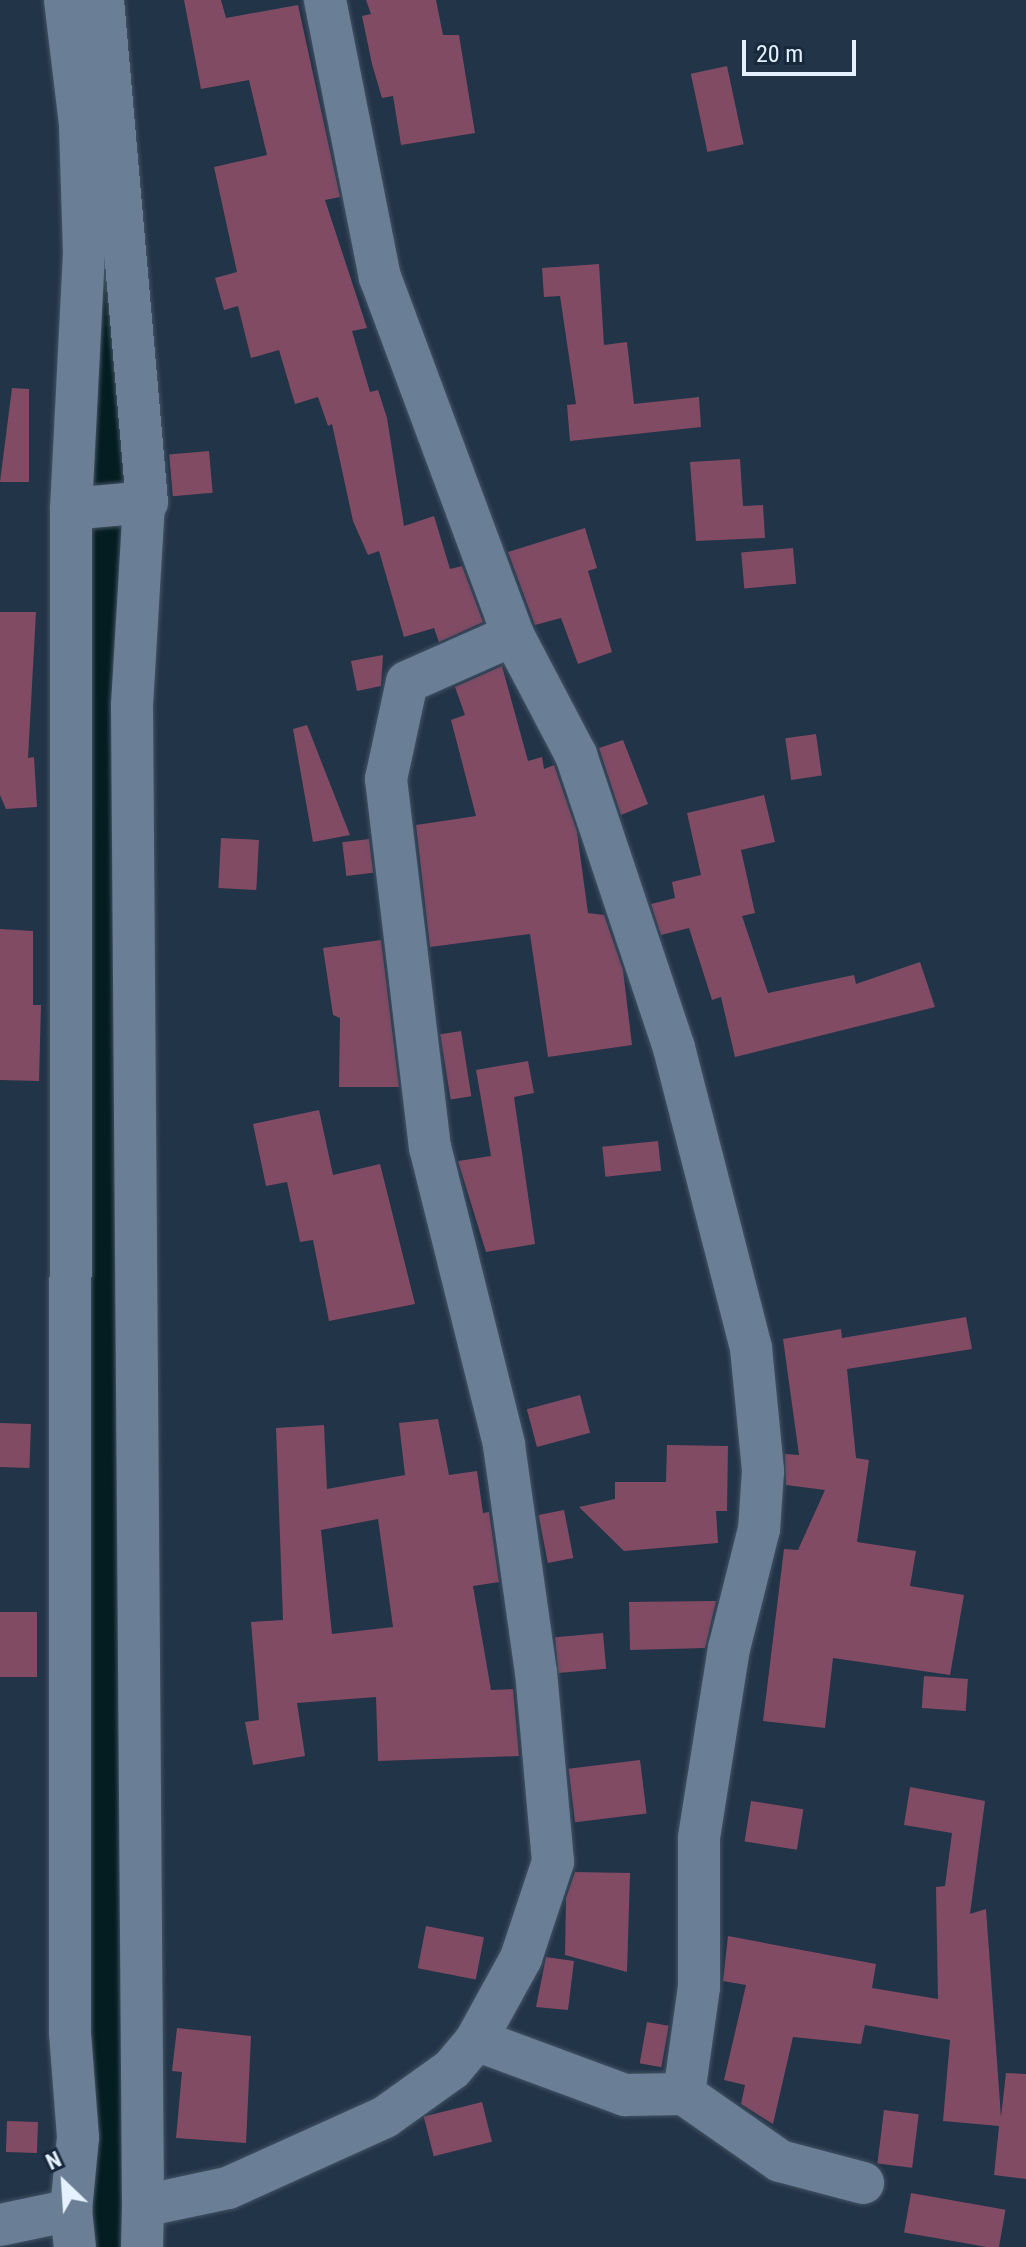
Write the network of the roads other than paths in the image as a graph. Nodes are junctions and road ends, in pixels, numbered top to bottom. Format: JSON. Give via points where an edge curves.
{"nodes":[{"id":1,"x":65,"y":0,"type":"edge"},
{"id":2,"x":103,"y":0,"type":"edge"},
{"id":3,"x":325,"y":0,"type":"edge"},
{"id":4,"x":106,"y":508,"type":"junction"},
{"id":5,"x":513,"y":635,"type":"junction"},
{"id":6,"x":476,"y":2040,"type":"junction"},
{"id":7,"x":684,"y":2094,"type":"junction"},
{"id":8,"x":863,"y":2183,"type":"dead end"},
{"id":9,"x":143,"y":2206,"type":"junction"},
{"id":10,"x":0,"y":2225,"type":"edge"},
{"id":11,"x":73,"y":2229,"type":"edge"},
{"id":12,"x":142,"y":2247,"type":"edge"}],
"edges":[{"from":1,"to":4,"type":"street","via":[[80,124],[84,253]]},
{"from":2,"to":4,"type":"street","via":[[143,423]]},
{"from":3,"to":5,"type":"street","via":[[380,277]]},
{"from":4,"to":9,"type":"street","via":[[132,705]]},
{"from":4,"to":11,"type":"street","via":[[70,2032],[78,2137]]},
{"from":5,"to":6,"type":"street","via":[[407,682],[386,779],[430,1148],[504,1444],[536,1673],[553,1862],[521,1958]]},
{"from":5,"to":7,"type":"street","via":[[576,755],[674,1048],[751,1348],[763,1471],[759,1529],[729,1648],[699,1838],[699,1987]]},
{"from":6,"to":7,"type":"street","via":[[625,2095]]},
{"from":6,"to":9,"type":"street","via":[[452,2069],[385,2117],[228,2188]]},
{"from":7,"to":8,"type":"street","via":[[780,2161]]},
{"from":9,"to":12,"type":"street"},
{"from":10,"to":11,"type":"street"}]}
